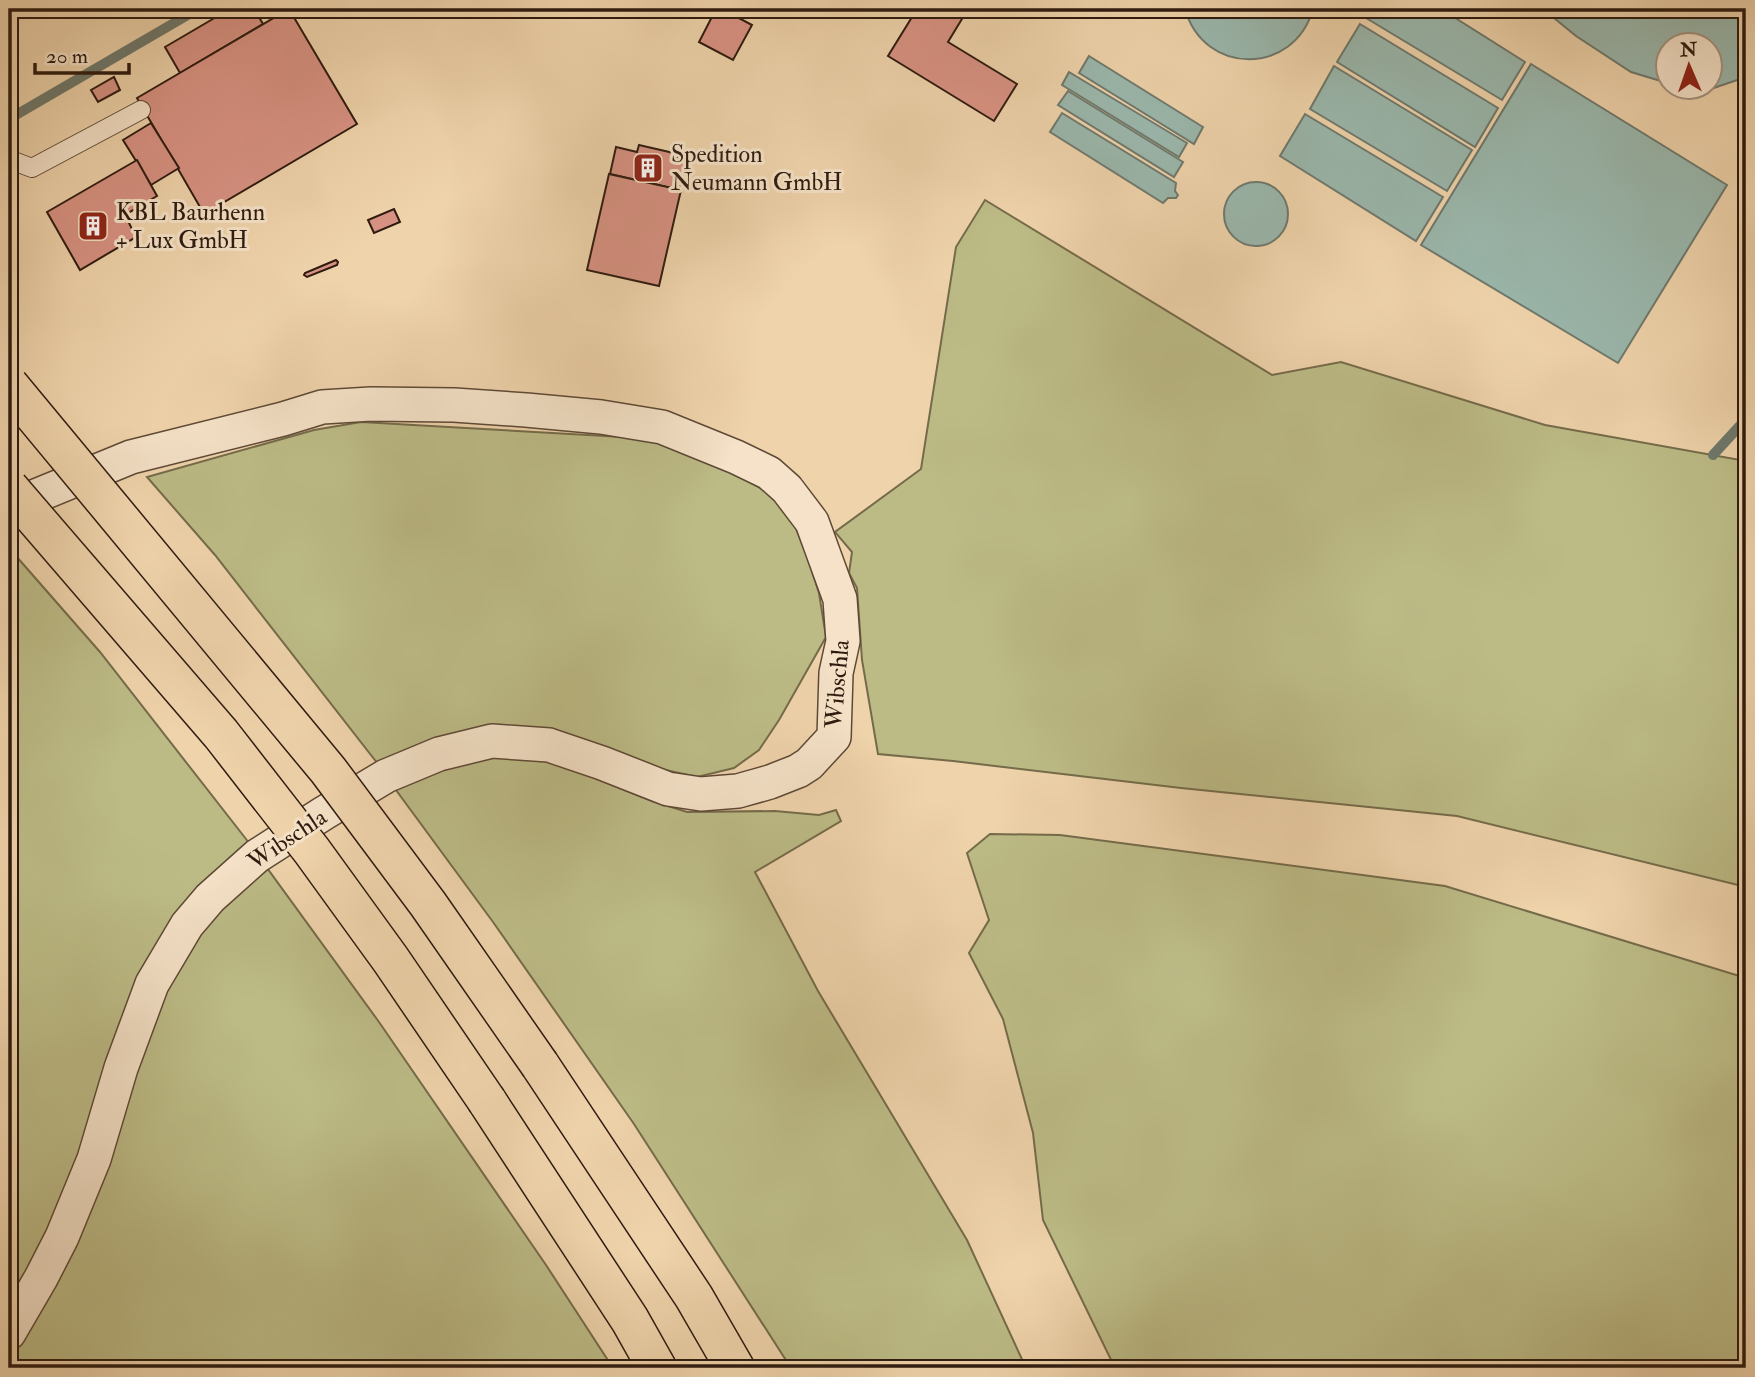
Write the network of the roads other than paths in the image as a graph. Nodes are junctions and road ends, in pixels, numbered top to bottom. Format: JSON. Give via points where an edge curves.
{"nodes":[{"id":1,"x":141,"y":110,"type":"dead end"},
{"id":2,"x":9,"y":157,"type":"edge"},
{"id":3,"x":9,"y":385,"type":"edge"},
{"id":4,"x":9,"y":488,"type":"edge"},
{"id":5,"x":9,"y":507,"type":"edge"},
{"id":6,"x":9,"y":1333,"type":"edge"},
{"id":7,"x":657,"y":1368,"type":"edge"},
{"id":8,"x":735,"y":1368,"type":"edge"}],
"edges":[{"from":1,"to":2,"type":"lane","via":[[33,168]]},
{"from":3,"to":8,"type":"highway","bridge":true,"via":[[328,770],[428,904],[694,1297]]},
{"from":4,"to":7,"type":"highway","bridge":true,"via":[[230,745],[312,851],[487,1101],[631,1320]]},
{"from":5,"to":6,"type":"street","name":"Wibschla","via":[[131,457],[322,407],[454,405],[625,421],[662,427],[736,457],[769,473],[788,489],[812,522],[827,559],[840,598],[843,641],[836,673],[834,737],[809,764],[770,782],[701,794],[668,789],[549,746],[492,741],[439,754],[386,775],[257,856],[187,925],[152,984],[94,1159],[62,1237]]}]}
